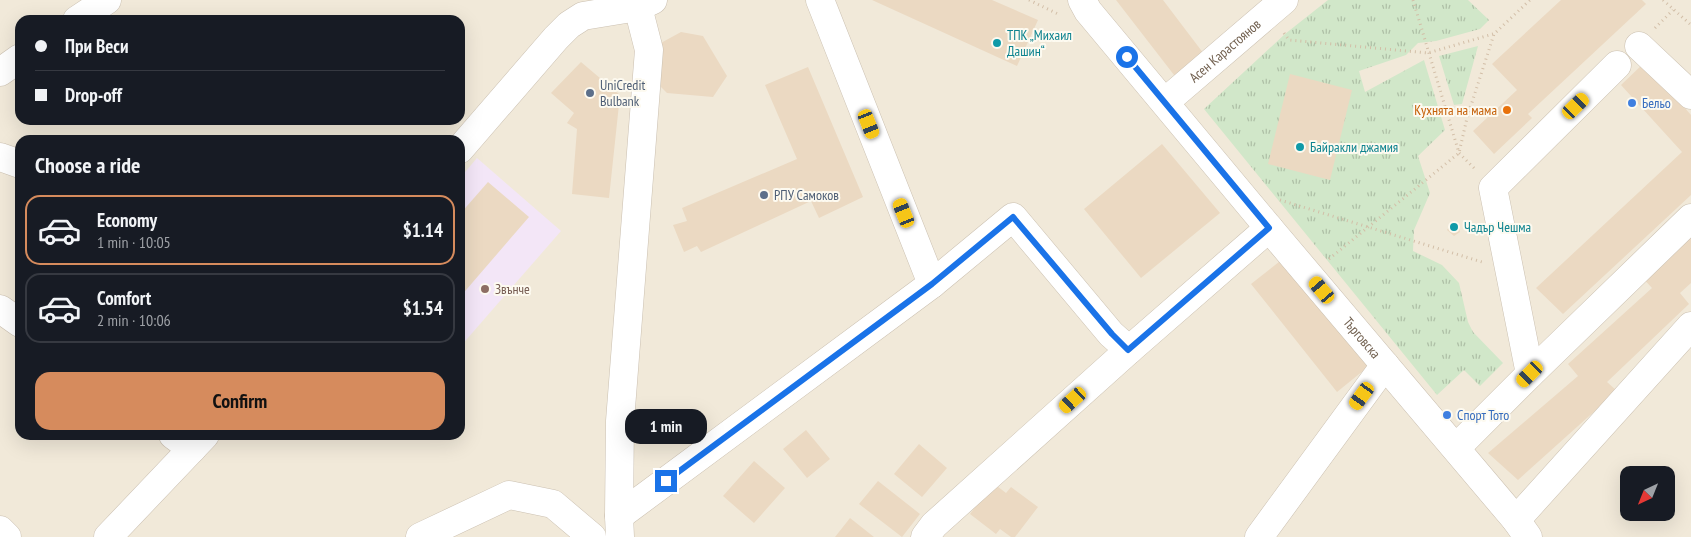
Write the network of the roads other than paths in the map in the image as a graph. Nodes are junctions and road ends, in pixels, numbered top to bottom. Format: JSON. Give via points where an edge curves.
{"nodes":[{"id":1,"x":107,"y":0,"type":"edge"},
{"id":2,"x":820,"y":0,"type":"edge"},
{"id":3,"x":641,"y":2,"type":"edge"},
{"id":4,"x":1276,"y":7,"type":"edge"},
{"id":5,"x":1075,"y":9,"type":"edge"},
{"id":6,"x":84,"y":15,"type":"edge"},
{"id":7,"x":1639,"y":46,"type":"dead end"},
{"id":8,"x":15,"y":62,"type":"edge"},
{"id":9,"x":1617,"y":66,"type":"dead end"},
{"id":10,"x":0,"y":72,"type":"edge"},
{"id":11,"x":1691,"y":95,"type":"edge"},
{"id":12,"x":1165,"y":102,"type":"junction"},
{"id":13,"x":465,"y":143,"type":"edge"},
{"id":14,"x":0,"y":157,"type":"edge"},
{"id":15,"x":15,"y":162,"type":"edge"},
{"id":16,"x":1691,"y":218,"type":"edge"},
{"id":17,"x":1269,"y":228,"type":"junction"},
{"id":18,"x":932,"y":284,"type":"junction"},
{"id":19,"x":0,"y":308,"type":"edge"},
{"id":20,"x":15,"y":319,"type":"edge"},
{"id":21,"x":1691,"y":326,"type":"edge"},
{"id":22,"x":1128,"y":350,"type":"junction"},
{"id":23,"x":1385,"y":365,"type":"junction"},
{"id":24,"x":1530,"y":374,"type":"junction"},
{"id":25,"x":190,"y":440,"type":"edge"},
{"id":26,"x":1456,"y":448,"type":"junction"},
{"id":27,"x":620,"y":526,"type":"edge"},
{"id":28,"x":1522,"y":528,"type":"edge"},
{"id":29,"x":0,"y":530,"type":"edge"},
{"id":30,"x":7,"y":537,"type":"edge"},
{"id":31,"x":108,"y":537,"type":"edge"},
{"id":32,"x":420,"y":537,"type":"edge"},
{"id":33,"x":592,"y":537,"type":"edge"},
{"id":34,"x":925,"y":537,"type":"edge"},
{"id":35,"x":1259,"y":537,"type":"edge"}],
"edges":[{"from":1,"to":6,"type":"street"},
{"from":2,"to":18,"type":"street"},
{"from":3,"to":13,"type":"street","via":[[582,16],[569,26]]},
{"from":3,"to":27,"type":"street","via":[[649,50],[620,422]]},
{"from":4,"to":12,"type":"street","name":"Асен Карастоянов"},
{"from":5,"to":12,"type":"street","name":"Търговска","via":[[1088,11]]},
{"from":7,"to":11,"type":"street"},
{"from":8,"to":10,"type":"street"},
{"from":9,"to":24,"type":"street","via":[[1492,188]]},
{"from":12,"to":17,"type":"street","name":"Търговска"},
{"from":14,"to":15,"type":"street"},
{"from":16,"to":24,"type":"street"},
{"from":17,"to":22,"type":"street"},
{"from":17,"to":23,"type":"street","name":"Търговска"},
{"from":18,"to":22,"type":"street","via":[[1013,217]]},
{"from":18,"to":27,"type":"street"},
{"from":19,"to":20,"type":"street"},
{"from":21,"to":28,"type":"street"},
{"from":22,"to":34,"type":"street","via":[[934,524]]},
{"from":23,"to":26,"type":"street","name":"Търговска"},
{"from":23,"to":35,"type":"street"},
{"from":24,"to":26,"type":"street"},
{"from":25,"to":31,"type":"street"},
{"from":26,"to":28,"type":"street","name":"Търговска"},
{"from":29,"to":30,"type":"street"},
{"from":32,"to":33,"type":"street","via":[[509,496],[552,504]]}]}
